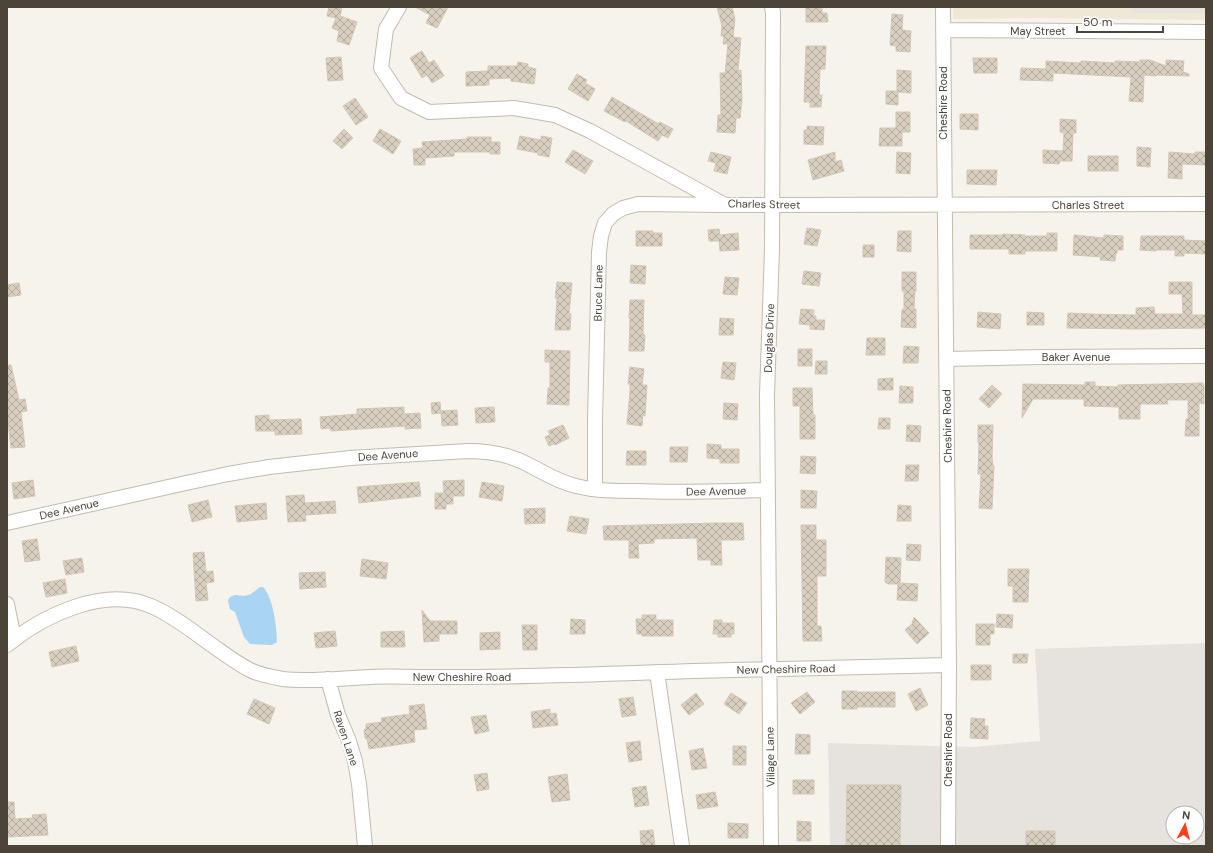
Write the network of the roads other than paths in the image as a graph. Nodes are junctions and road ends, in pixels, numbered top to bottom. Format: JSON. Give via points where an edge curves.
{"nodes":[{"id":1,"x":399,"y":7,"type":"edge"},
{"id":2,"x":772,"y":7,"type":"edge"},
{"id":3,"x":943,"y":7,"type":"edge"},
{"id":4,"x":943,"y":30,"type":"junction"},
{"id":5,"x":1206,"y":32,"type":"edge"},
{"id":6,"x":1206,"y":204,"type":"edge"},
{"id":7,"x":724,"y":205,"type":"junction"},
{"id":8,"x":772,"y":205,"type":"junction"},
{"id":9,"x":944,"y":205,"type":"junction"},
{"id":10,"x":1206,"y":356,"type":"edge"},
{"id":11,"x":946,"y":359,"type":"junction"},
{"id":12,"x":595,"y":489,"type":"junction"},
{"id":13,"x":768,"y":490,"type":"junction"},
{"id":14,"x":7,"y":523,"type":"edge"},
{"id":15,"x":7,"y":604,"type":"edge"},
{"id":16,"x":10,"y":642,"type":"edge"},
{"id":17,"x":949,"y":665,"type":"junction"},
{"id":18,"x":769,"y":669,"type":"junction"},
{"id":19,"x":657,"y":672,"type":"junction"},
{"id":20,"x":328,"y":679,"type":"junction"},
{"id":21,"x":365,"y":846,"type":"edge"},
{"id":22,"x":682,"y":846,"type":"edge"},
{"id":23,"x":771,"y":846,"type":"edge"},
{"id":24,"x":948,"y":846,"type":"edge"}],
"edges":[{"from":1,"to":7,"type":"street","name":"Charles Street","via":[[386,29],[381,68],[401,98],[429,112],[514,108],[555,115],[590,131]]},
{"from":2,"to":8,"type":"street","name":"Douglas Drive"},
{"from":3,"to":4,"type":"street","name":"Cheshire Road"},
{"from":4,"to":5,"type":"street","name":"May Street"},
{"from":4,"to":9,"type":"street","name":"Cheshire Road"},
{"from":6,"to":9,"type":"street","name":"Charles Street"},
{"from":7,"to":8,"type":"street","name":"Charles Street"},
{"from":7,"to":12,"type":"street","name":"Bruce Lane","via":[[638,204],[623,208],[605,223],[598,252]]},
{"from":8,"to":9,"type":"street","name":"Charles Street"},
{"from":8,"to":13,"type":"street","name":"Douglas Drive","via":[[767,395]]},
{"from":9,"to":11,"type":"street","name":"Cheshire Road"},
{"from":10,"to":11,"type":"street","name":"Baker Avenue"},
{"from":11,"to":17,"type":"street","name":"Cheshire Road"},
{"from":12,"to":13,"type":"street","name":"Dee Avenue","via":[[655,492]]},
{"from":12,"to":14,"type":"street","name":"Dee Avenue","via":[[558,480],[507,456],[488,451],[468,450],[309,462],[228,474]]},
{"from":13,"to":18,"type":"street","name":"Douglas Drive"},
{"from":15,"to":16,"type":"street"},
{"from":16,"to":20,"type":"street","name":"New Cheshire Road","via":[[41,623],[75,607],[114,599],[134,601],[172,617],[251,671],[285,679]]},
{"from":17,"to":18,"type":"street","name":"New Cheshire Road"},
{"from":17,"to":24,"type":"street","name":"Cheshire Road"},
{"from":18,"to":19,"type":"street","name":"New Cheshire Road"},
{"from":18,"to":23,"type":"street","name":"Village Lane"},
{"from":19,"to":20,"type":"street","name":"New Cheshire Road"},
{"from":19,"to":22,"type":"street"},
{"from":20,"to":21,"type":"street","name":"Raven Lane","via":[[355,762]]}]}
